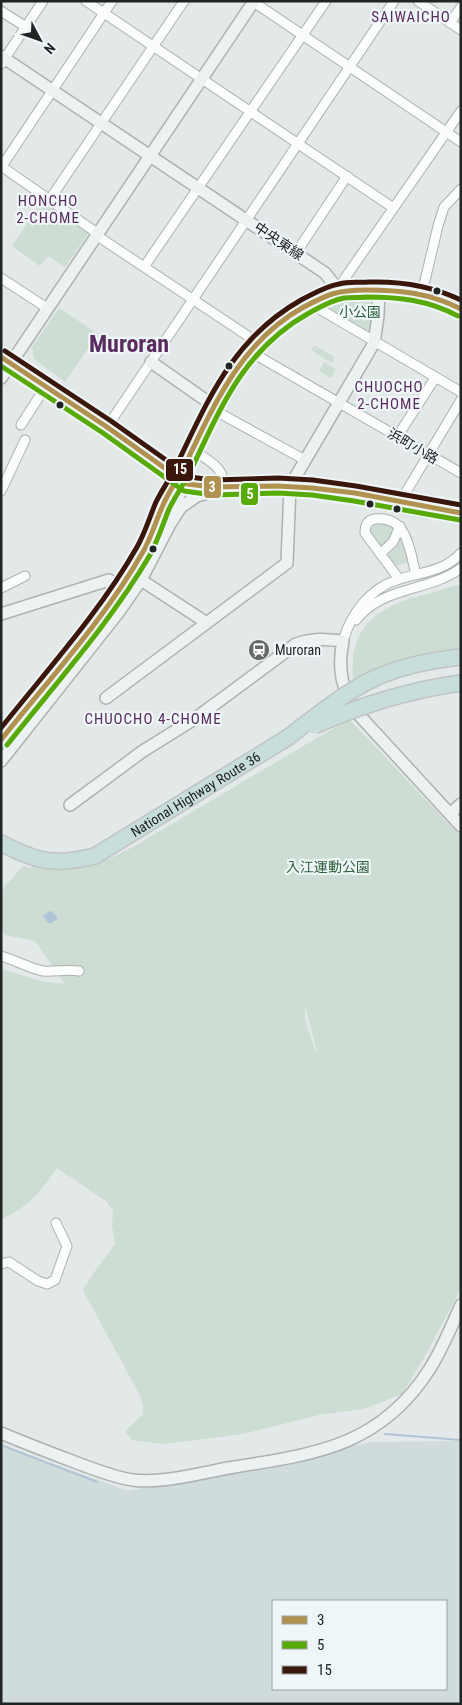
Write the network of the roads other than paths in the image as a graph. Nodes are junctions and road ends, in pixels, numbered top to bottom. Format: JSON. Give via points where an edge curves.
{"nodes":[{"id":1,"x":43,"y":1,"type":"edge"},
{"id":2,"x":86,"y":1,"type":"edge"},
{"id":3,"x":112,"y":1,"type":"edge"},
{"id":4,"x":184,"y":1,"type":"edge"},
{"id":5,"x":326,"y":1,"type":"edge"},
{"id":6,"x":394,"y":1,"type":"edge"},
{"id":7,"x":418,"y":1,"type":"edge"},
{"id":8,"x":253,"y":2,"type":"edge"},
{"id":9,"x":461,"y":7,"type":"edge"},
{"id":10,"x":1,"y":11,"type":"edge"},
{"id":11,"x":104,"y":13,"type":"junction"},
{"id":12,"x":450,"y":23,"type":"junction"},
{"id":13,"x":26,"y":27,"type":"junction"},
{"id":14,"x":461,"y":30,"type":"edge"},
{"id":15,"x":303,"y":35,"type":"junction"},
{"id":16,"x":154,"y":47,"type":"junction"},
{"id":17,"x":3,"y":59,"type":"edge"},
{"id":18,"x":350,"y":67,"type":"junction"},
{"id":19,"x":202,"y":79,"type":"junction"},
{"id":20,"x":54,"y":90,"type":"junction"},
{"id":21,"x":250,"y":111,"type":"junction"},
{"id":22,"x":461,"y":111,"type":"edge"},
{"id":23,"x":102,"y":122,"type":"junction"},
{"id":24,"x":447,"y":131,"type":"junction"},
{"id":25,"x":461,"y":142,"type":"edge"},
{"id":26,"x":298,"y":143,"type":"junction"},
{"id":27,"x":150,"y":155,"type":"junction"},
{"id":28,"x":2,"y":166,"type":"edge"},
{"id":29,"x":347,"y":176,"type":"junction"},
{"id":30,"x":198,"y":188,"type":"junction"},
{"id":31,"x":461,"y":189,"type":"edge"},
{"id":32,"x":50,"y":199,"type":"junction"},
{"id":33,"x":392,"y":208,"type":"junction"},
{"id":34,"x":247,"y":219,"type":"junction"},
{"id":35,"x":97,"y":234,"type":"junction"},
{"id":36,"x":296,"y":252,"type":"junction"},
{"id":37,"x":144,"y":267,"type":"junction"},
{"id":38,"x":3,"y":281,"type":"edge"},
{"id":39,"x":379,"y":289,"type":"junction"},
{"id":40,"x":339,"y":291,"type":"junction"},
{"id":41,"x":422,"y":292,"type":"junction"},
{"id":42,"x":192,"y":300,"type":"junction"},
{"id":43,"x":311,"y":304,"type":"junction"},
{"id":44,"x":47,"y":308,"type":"junction"},
{"id":45,"x":461,"y":309,"type":"edge"},
{"id":46,"x":374,"y":343,"type":"junction"},
{"id":47,"x":253,"y":347,"type":"junction"},
{"id":48,"x":6,"y":360,"type":"edge"},
{"id":49,"x":151,"y":362,"type":"junction"},
{"id":50,"x":1,"y":378,"type":"edge"},
{"id":51,"x":435,"y":378,"type":"junction"},
{"id":52,"x":46,"y":386,"type":"junction"},
{"id":53,"x":461,"y":392,"type":"edge"},
{"id":54,"x":461,"y":400,"type":"edge"},
{"id":55,"x":339,"y":403,"type":"junction"},
{"id":56,"x":213,"y":408,"type":"junction"},
{"id":57,"x":21,"y":425,"type":"dead end"},
{"id":58,"x":107,"y":427,"type":"junction"},
{"id":59,"x":397,"y":437,"type":"junction"},
{"id":60,"x":25,"y":440,"type":"dead end"},
{"id":61,"x":193,"y":450,"type":"junction"},
{"id":62,"x":427,"y":455,"type":"junction"},
{"id":63,"x":305,"y":460,"type":"junction"},
{"id":64,"x":461,"y":473,"type":"edge"},
{"id":65,"x":180,"y":477,"type":"junction"},
{"id":66,"x":290,"y":486,"type":"junction"},
{"id":67,"x":225,"y":487,"type":"junction"},
{"id":68,"x":1,"y":492,"type":"edge"},
{"id":69,"x":400,"y":502,"type":"junction"},
{"id":70,"x":461,"y":514,"type":"edge"},
{"id":71,"x":170,"y":524,"type":"junction"},
{"id":72,"x":400,"y":526,"type":"junction"},
{"id":73,"x":461,"y":553,"type":"edge"},
{"id":74,"x":380,"y":554,"type":"junction"},
{"id":75,"x":461,"y":568,"type":"edge"},
{"id":76,"x":416,"y":575,"type":"junction"},
{"id":77,"x":25,"y":576,"type":"dead end"},
{"id":78,"x":450,"y":576,"type":"junction"},
{"id":79,"x":461,"y":577,"type":"edge"},
{"id":80,"x":398,"y":579,"type":"junction"},
{"id":81,"x":141,"y":580,"type":"junction"},
{"id":82,"x":122,"y":584,"type":"junction"},
{"id":83,"x":1,"y":588,"type":"edge"},
{"id":84,"x":1,"y":614,"type":"edge"},
{"id":85,"x":207,"y":623,"type":"junction"},
{"id":86,"x":343,"y":642,"type":"junction"},
{"id":87,"x":461,"y":657,"type":"edge"},
{"id":88,"x":461,"y":683,"type":"edge"},
{"id":89,"x":106,"y":698,"type":"dead end"},
{"id":90,"x":287,"y":738,"type":"junction"},
{"id":91,"x":1,"y":740,"type":"edge"},
{"id":92,"x":1,"y":761,"type":"edge"},
{"id":93,"x":461,"y":804,"type":"edge"},
{"id":94,"x":70,"y":805,"type":"dead end"},
{"id":95,"x":450,"y":814,"type":"junction"},
{"id":96,"x":461,"y":826,"type":"edge"},
{"id":97,"x":1,"y":836,"type":"edge"},
{"id":98,"x":1,"y":843,"type":"edge"},
{"id":99,"x":104,"y":850,"type":"junction"},
{"id":100,"x":1,"y":956,"type":"edge"},
{"id":101,"x":79,"y":971,"type":"dead end"},
{"id":102,"x":56,"y":1223,"type":"dead end"},
{"id":103,"x":1,"y":1264,"type":"edge"},
{"id":104,"x":461,"y":1305,"type":"edge"},
{"id":105,"x":1,"y":1433,"type":"edge"}],
"edges":[{"from":1,"to":13,"type":"street"},
{"from":2,"to":11,"type":"street"},
{"from":3,"to":11,"type":"street"},
{"from":4,"to":16,"type":"street"},
{"from":5,"to":15,"type":"street"},
{"from":6,"to":18,"type":"street"},
{"from":7,"to":12,"type":"street"},
{"from":8,"to":15,"type":"street"},
{"from":8,"to":19,"type":"street"},
{"from":9,"to":12,"type":"street"},
{"from":10,"to":13,"type":"street"},
{"from":11,"to":16,"type":"street"},
{"from":11,"to":20,"type":"street"},
{"from":12,"to":14,"type":"street"},
{"from":13,"to":17,"type":"street"},
{"from":15,"to":18,"type":"street"},
{"from":15,"to":21,"type":"street"},
{"from":16,"to":19,"type":"street"},
{"from":16,"to":23,"type":"street"},
{"from":17,"to":20,"type":"street","name":"中央東線"},
{"from":18,"to":24,"type":"street"},
{"from":18,"to":26,"type":"street"},
{"from":19,"to":21,"type":"street"},
{"from":19,"to":27,"type":"street"},
{"from":20,"to":23,"type":"street","name":"中央東線"},
{"from":20,"to":28,"type":"street"},
{"from":21,"to":26,"type":"street"},
{"from":21,"to":30,"type":"street"},
{"from":22,"to":24,"type":"street"},
{"from":23,"to":27,"type":"street","name":"中央東線"},
{"from":23,"to":32,"type":"street"},
{"from":24,"to":25,"type":"street"},
{"from":24,"to":33,"type":"street"},
{"from":26,"to":29,"type":"street"},
{"from":26,"to":34,"type":"street"},
{"from":27,"to":30,"type":"street","name":"中央東線"},
{"from":27,"to":35,"type":"street"},
{"from":28,"to":32,"type":"street","name":"浜町小路"},
{"from":29,"to":33,"type":"street"},
{"from":29,"to":36,"type":"street"},
{"from":30,"to":34,"type":"street","name":"中央東線"},
{"from":30,"to":37,"type":"street"},
{"from":31,"to":41,"type":"street","via":[[444,207]]},
{"from":32,"to":35,"type":"street","name":"浜町小路"},
{"from":33,"to":40,"type":"street"},
{"from":34,"to":36,"type":"street","name":"中央東線"},
{"from":34,"to":42,"type":"street"},
{"from":35,"to":37,"type":"street","name":"浜町小路"},
{"from":35,"to":44,"type":"street"},
{"from":36,"to":40,"type":"street","name":"中央東線","via":[[325,273]]},
{"from":37,"to":42,"type":"street","name":"浜町小路"},
{"from":38,"to":44,"type":"street"},
{"from":39,"to":40,"type":"street"},
{"from":39,"to":41,"type":"street"},
{"from":39,"to":46,"type":"street"},
{"from":40,"to":43,"type":"street"},
{"from":41,"to":45,"type":"street"},
{"from":42,"to":47,"type":"street","name":"浜町小路"},
{"from":42,"to":49,"type":"street"},
{"from":43,"to":46,"type":"street"},
{"from":43,"to":47,"type":"street","via":[[279,322]]},
{"from":44,"to":48,"type":"street"},
{"from":46,"to":51,"type":"street"},
{"from":46,"to":55,"type":"street"},
{"from":47,"to":55,"type":"street","name":"浜町小路"},
{"from":47,"to":56,"type":"street","via":[[232,373]]},
{"from":48,"to":50,"type":"street"},
{"from":48,"to":52,"type":"street"},
{"from":49,"to":56,"type":"street"},
{"from":49,"to":58,"type":"street"},
{"from":51,"to":53,"type":"street"},
{"from":51,"to":59,"type":"street"},
{"from":52,"to":57,"type":"street"},
{"from":52,"to":58,"type":"street"},
{"from":54,"to":62,"type":"street"},
{"from":55,"to":59,"type":"street","name":"浜町小路"},
{"from":55,"to":63,"type":"street"},
{"from":56,"to":61,"type":"street"},
{"from":56,"to":63,"type":"street"},
{"from":58,"to":65,"type":"street"},
{"from":59,"to":62,"type":"street","name":"浜町小路"},
{"from":60,"to":68,"type":"street"},
{"from":61,"to":65,"type":"street"},
{"from":61,"to":67,"type":"street","via":[[223,473]]},
{"from":62,"to":64,"type":"street","name":"浜町小路"},
{"from":62,"to":69,"type":"street"},
{"from":63,"to":66,"type":"street"},
{"from":65,"to":67,"type":"street"},
{"from":65,"to":71,"type":"street","via":[[179,495]]},
{"from":65,"to":82,"type":"street","via":[[164,503],[145,548]]},
{"from":66,"to":67,"type":"street","via":[[271,486],[258,492]]},
{"from":66,"to":69,"type":"street","via":[[335,490]]},
{"from":66,"to":85,"type":"street","via":[[287,563]]},
{"from":67,"to":71,"type":"street","via":[[197,496],[181,507]]},
{"from":69,"to":70,"type":"street"},
{"from":71,"to":81,"type":"street"},
{"from":72,"to":74,"type":"street","via":[[393,542]]},
{"from":72,"to":74,"type":"street","via":[[377,519],[367,523],[365,533]]},
{"from":72,"to":76,"type":"street","via":[[407,538]]},
{"from":73,"to":76,"type":"street","via":[[440,568]]},
{"from":74,"to":80,"type":"street"},
{"from":75,"to":78,"type":"street"},
{"from":76,"to":80,"type":"street"},
{"from":77,"to":83,"type":"street"},
{"from":78,"to":79,"type":"street"},
{"from":78,"to":86,"type":"street","via":[[374,603],[359,616]]},
{"from":80,"to":86,"type":"street","via":[[364,600],[347,626]]},
{"from":81,"to":82,"type":"street"},
{"from":81,"to":85,"type":"street"},
{"from":81,"to":92,"type":"street"},
{"from":82,"to":84,"type":"street","via":[[109,580]]},
{"from":82,"to":91,"type":"street"},
{"from":85,"to":89,"type":"street"},
{"from":86,"to":94,"type":"street","via":[[323,638],[296,644]]},
{"from":86,"to":95,"type":"street","via":[[340,656],[342,677],[349,702]]},
{"from":87,"to":90,"type":"highway","name":"National Highway Route 36","bridge":true,"via":[[420,663],[377,677]]},
{"from":88,"to":90,"type":"highway","name":"National Highway Route 36","bridge":true,"via":[[361,706]]},
{"from":90,"to":99,"type":"highway","name":"National Highway Route 36"},
{"from":93,"to":95,"type":"street"},
{"from":95,"to":96,"type":"street"},
{"from":97,"to":99,"type":"highway","name":"National Highway Route 36","via":[[38,852],[57,855]]},
{"from":98,"to":99,"type":"highway","name":"National Highway Route 36","via":[[44,861],[79,860]]},
{"from":100,"to":101,"type":"street","via":[[45,971]]},
{"from":102,"to":103,"type":"street","via":[[67,1246],[55,1280],[48,1284],[9,1262]]},
{"from":104,"to":105,"type":"street","via":[[437,1356],[409,1397],[373,1427],[327,1449],[153,1481],[117,1477]]}]}
